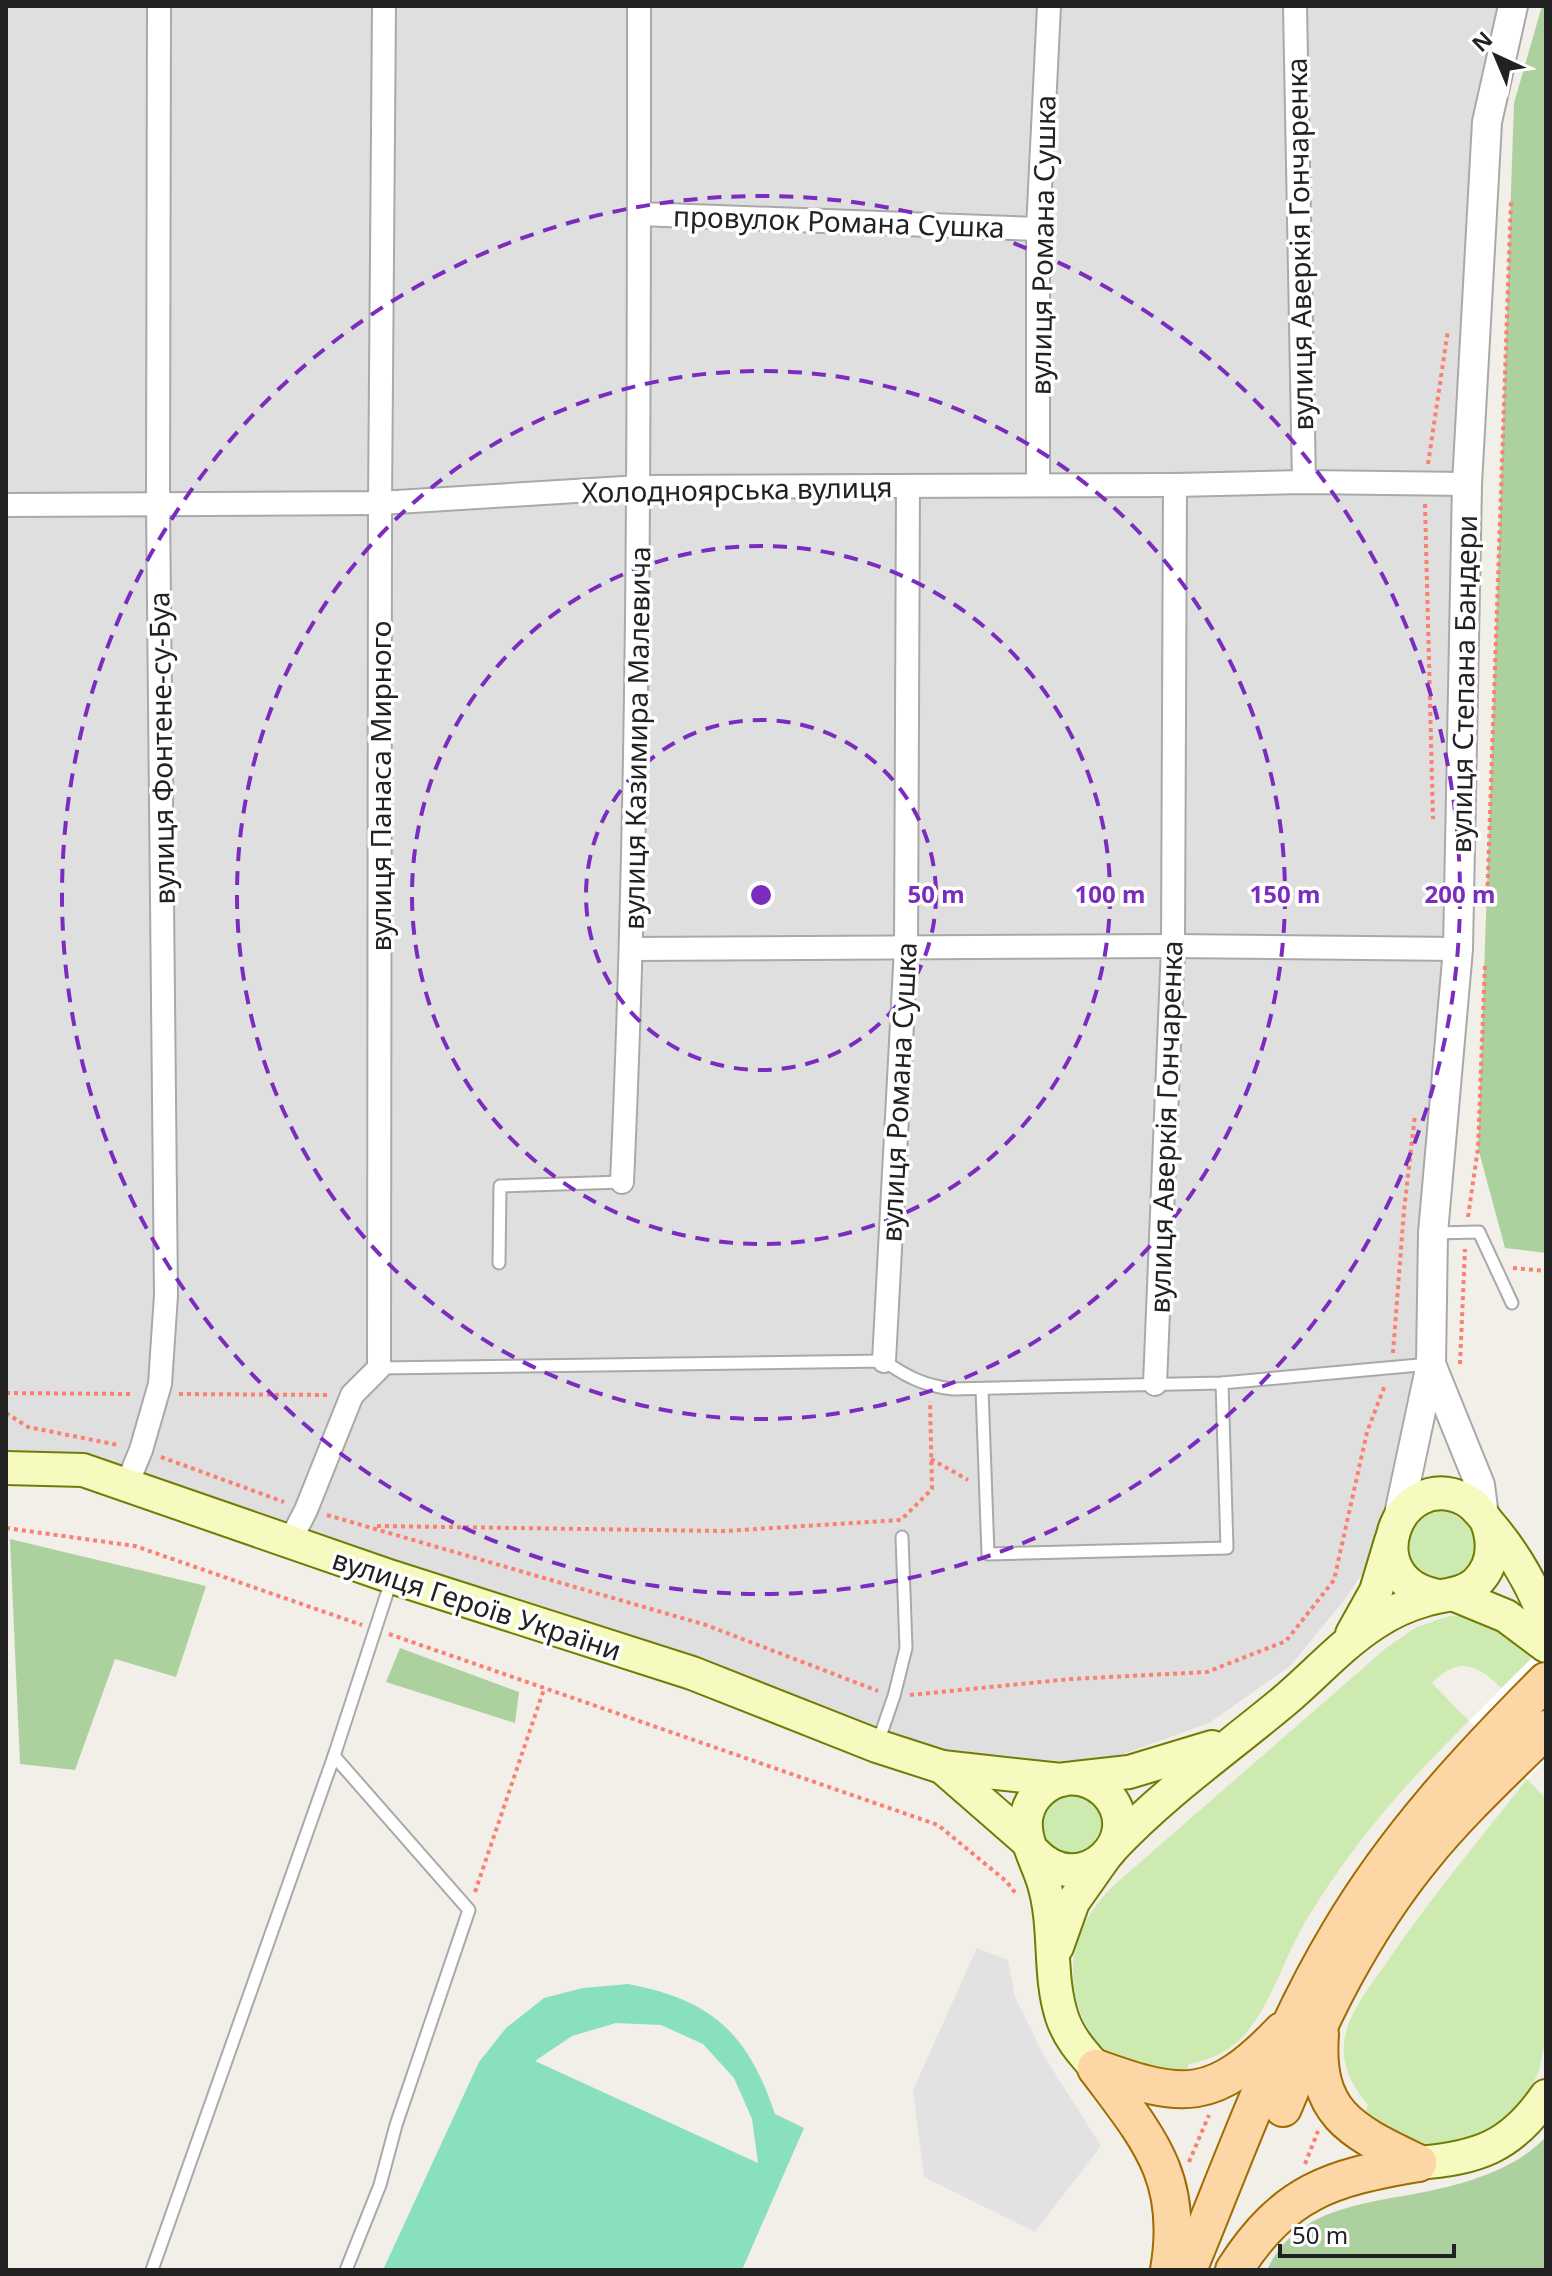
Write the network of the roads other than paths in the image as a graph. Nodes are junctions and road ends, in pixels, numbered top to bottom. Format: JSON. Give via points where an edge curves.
{"nodes":[{"id":1,"x":159,"y":6,"type":"edge"},
{"id":2,"x":384,"y":6,"type":"edge"},
{"id":3,"x":639,"y":6,"type":"edge"},
{"id":4,"x":1049,"y":6,"type":"edge"},
{"id":5,"x":1295,"y":6,"type":"edge"},
{"id":6,"x":1513,"y":6,"type":"edge"},
{"id":7,"x":639,"y":214,"type":"junction"},
{"id":8,"x":1038,"y":229,"type":"junction"},
{"id":9,"x":1304,"y":482,"type":"junction"},
{"id":10,"x":1038,"y":484,"type":"junction"},
{"id":11,"x":1467,"y":484,"type":"junction"},
{"id":12,"x":1175,"y":485,"type":"junction"},
{"id":13,"x":640,"y":487,"type":"junction"},
{"id":14,"x":908,"y":487,"type":"junction"},
{"id":15,"x":380,"y":503,"type":"junction"},
{"id":16,"x":158,"y":504,"type":"junction"},
{"id":17,"x":6,"y":505,"type":"edge"},
{"id":18,"x":1173,"y":946,"type":"junction"},
{"id":19,"x":906,"y":948,"type":"junction"},
{"id":20,"x":632,"y":949,"type":"junction"},
{"id":21,"x":1458,"y":949,"type":"junction"},
{"id":22,"x":622,"y":1182,"type":"joint"},
{"id":23,"x":1433,"y":1233,"type":"junction"},
{"id":24,"x":499,"y":1263,"type":"dead end"},
{"id":25,"x":1512,"y":1303,"type":"dead end"},
{"id":26,"x":884,"y":1361,"type":"junction"},
{"id":27,"x":1431,"y":1364,"type":"junction"},
{"id":28,"x":379,"y":1368,"type":"junction"},
{"id":29,"x":1222,"y":1383,"type":"junction"},
{"id":30,"x":1155,"y":1384,"type":"junction"},
{"id":31,"x":982,"y":1389,"type":"junction"},
{"id":32,"x":6,"y":1468,"type":"edge"},
{"id":33,"x":127,"y":1484,"type":"junction"},
{"id":34,"x":1486,"y":1519,"type":"junction"},
{"id":35,"x":1394,"y":1529,"type":"junction"},
{"id":36,"x":902,"y":1537,"type":"dead end"},
{"id":37,"x":289,"y":1543,"type":"junction"},
{"id":38,"x":392,"y":1577,"type":"junction"},
{"id":39,"x":1447,"y":1595,"type":"junction"},
{"id":40,"x":1546,"y":1620,"type":"edge"},
{"id":41,"x":1546,"y":1646,"type":"edge"},
{"id":42,"x":1341,"y":1650,"type":"junction"},
{"id":43,"x":1546,"y":1681,"type":"edge"},
{"id":44,"x":1546,"y":1729,"type":"edge"},
{"id":45,"x":1244,"y":1732,"type":"junction"},
{"id":46,"x":877,"y":1746,"type":"junction"},
{"id":47,"x":1499,"y":1752,"type":"junction"},
{"id":48,"x":334,"y":1756,"type":"junction"},
{"id":49,"x":942,"y":1767,"type":"junction"},
{"id":50,"x":1067,"y":1779,"type":"junction"},
{"id":51,"x":1031,"y":1847,"type":"junction"},
{"id":52,"x":1108,"y":1853,"type":"junction"},
{"id":53,"x":1055,"y":1958,"type":"junction"},
{"id":54,"x":1308,"y":2017,"type":"junction"},
{"id":55,"x":1096,"y":2068,"type":"junction"},
{"id":56,"x":1546,"y":2096,"type":"edge"},
{"id":57,"x":1418,"y":2163,"type":"junction"},
{"id":58,"x":152,"y":2270,"type":"edge"},
{"id":59,"x":346,"y":2270,"type":"edge"},
{"id":60,"x":1169,"y":2270,"type":"edge"},
{"id":61,"x":1188,"y":2270,"type":"edge"},
{"id":62,"x":1215,"y":2270,"type":"edge"},
{"id":63,"x":1234,"y":2270,"type":"edge"}],
"edges":[{"from":1,"to":16,"type":"street","name":"вулиця Фонтене-су-Буа"},
{"from":2,"to":15,"type":"street","name":"вулиця Панаса Мирного"},
{"from":3,"to":7,"type":"street","name":"вулиця Казимира Малевича"},
{"from":4,"to":8,"type":"street","name":"вулиця Романа Сушка"},
{"from":5,"to":9,"type":"street","name":"вулиця Аверкія Гончаренка"},
{"from":6,"to":11,"type":"street","name":"вулиця Степана Бандери","via":[[1487,122]]},
{"from":7,"to":8,"type":"street","name":"провулок Романа Сушка"},
{"from":7,"to":13,"type":"street","name":"вулиця Казимира Малевича"},
{"from":8,"to":10,"type":"street","name":"вулиця Романа Сушка"},
{"from":9,"to":11,"type":"street","name":"Холодноярська вулиця"},
{"from":9,"to":12,"type":"street","name":"Холодноярська вулиця"},
{"from":10,"to":12,"type":"street","name":"Холодноярська вулиця"},
{"from":10,"to":14,"type":"street","name":"Холодноярська вулиця"},
{"from":11,"to":21,"type":"street","name":"вулиця Степана Бандери"},
{"from":12,"to":18,"type":"street","name":"вулиця Аверкія Гончаренка"},
{"from":13,"to":14,"type":"street","name":"Холодноярська вулиця"},
{"from":13,"to":15,"type":"street","name":"Холодноярська вулиця"},
{"from":13,"to":20,"type":"street","name":"вулиця Казимира Малевича"},
{"from":14,"to":19,"type":"street","name":"вулиця Романа Сушка"},
{"from":15,"to":16,"type":"street","name":"Холодноярська вулиця"},
{"from":15,"to":28,"type":"street","name":"вулиця Панаса Мирного"},
{"from":16,"to":17,"type":"street","name":"Холодноярська вулиця"},
{"from":16,"to":33,"type":"street","name":"вулиця Фонтене-су-Буа","via":[[166,1295],[160,1384]]},
{"from":18,"to":19,"type":"street"},
{"from":18,"to":21,"type":"street"},
{"from":18,"to":30,"type":"street","name":"вулиця Аверкія Гончаренка"},
{"from":19,"to":20,"type":"street"},
{"from":19,"to":26,"type":"street","name":"вулиця Романа Сушка"},
{"from":20,"to":22,"type":"street","name":"вулиця Казимира Малевича"},
{"from":21,"to":23,"type":"street","name":"вулиця Степана Бандери"},
{"from":22,"to":24,"type":"lane","via":[[500,1186]]},
{"from":23,"to":25,"type":"lane","via":[[1479,1232]]},
{"from":23,"to":27,"type":"street","name":"вулиця Степана Бандери"},
{"from":26,"to":28,"type":"lane"},
{"from":26,"to":31,"type":"lane","via":[[930,1387]]},
{"from":27,"to":29,"type":"lane"},
{"from":27,"to":34,"type":"street","name":"вулиця Степана Бандери","via":[[1480,1485]]},
{"from":27,"to":35,"type":"street","name":"вулиця Степана Бандери"},
{"from":28,"to":37,"type":"street","via":[[352,1395]]},
{"from":29,"to":30,"type":"lane"},
{"from":29,"to":31,"type":"lane","via":[[1227,1548],[988,1554]]},
{"from":30,"to":31,"type":"lane"},
{"from":32,"to":33,"type":"main road","name":"вулиця Героїв України","via":[[83,1470]]},
{"from":33,"to":37,"type":"main road","name":"вулиця Героїв України"},
{"from":34,"to":35,"type":"main road","via":[[1465,1499],[1440,1494],[1416,1501]]},
{"from":34,"to":39,"type":"main road","via":[[1492,1534],[1491,1560],[1477,1582]]},
{"from":34,"to":40,"type":"main road","via":[[1530,1581]]},
{"from":35,"to":39,"type":"main road","via":[[1391,1552],[1399,1573],[1416,1589]]},
{"from":35,"to":42,"type":"main road","via":[[1371,1603]]},
{"from":36,"to":46,"type":"lane","via":[[906,1648]]},
{"from":37,"to":38,"type":"main road","name":"вулиця Героїв України"},
{"from":38,"to":46,"type":"main road","name":"вулиця Героїв України","via":[[692,1673]]},
{"from":38,"to":48,"type":"lane"},
{"from":39,"to":41,"type":"main road","via":[[1506,1616]]},
{"from":39,"to":42,"type":"main road","via":[[1382,1618]]},
{"from":42,"to":45,"type":"main road"},
{"from":43,"to":47,"type":"main road"},
{"from":44,"to":47,"type":"main road"},
{"from":45,"to":50,"type":"main road","via":[[1153,1767]]},
{"from":45,"to":52,"type":"main road","via":[[1165,1796]]},
{"from":46,"to":49,"type":"main road","name":"вулиця Героїв України"},
{"from":47,"to":54,"type":"main road","via":[[1467,1806],[1402,1884]]},
{"from":48,"to":58,"type":"lane"},
{"from":48,"to":59,"type":"lane","via":[[469,1910],[380,2185]]},
{"from":49,"to":50,"type":"main road","name":"вулиця Героїв України"},
{"from":49,"to":51,"type":"main road","name":"вулиця Героїв України"},
{"from":50,"to":51,"type":"main road","via":[[1038,1793],[1031,1803],[1026,1816]]},
{"from":50,"to":52,"type":"main road","via":[[1095,1785],[1112,1802],[1118,1825]]},
{"from":51,"to":52,"type":"main road","via":[[1062,1871],[1085,1870]]},
{"from":51,"to":53,"type":"main road","via":[[1049,1903]]},
{"from":52,"to":53,"type":"main road","via":[[1073,1902]]},
{"from":53,"to":55,"type":"main road","via":[[1063,2019],[1077,2047]]},
{"from":54,"to":55,"type":"main road","via":[[1242,2069],[1196,2088],[1144,2085]]},
{"from":54,"to":57,"type":"main road","via":[[1321,2081],[1331,2102],[1371,2141]]},
{"from":54,"to":61,"type":"main road"},
{"from":54,"to":62,"type":"main road"},
{"from":55,"to":60,"type":"main road","via":[[1160,2160],[1175,2224]]},
{"from":56,"to":57,"type":"main road","via":[[1510,2137],[1481,2153]]},
{"from":57,"to":63,"type":"main road","via":[[1349,2176],[1312,2192],[1286,2208]]}]}
